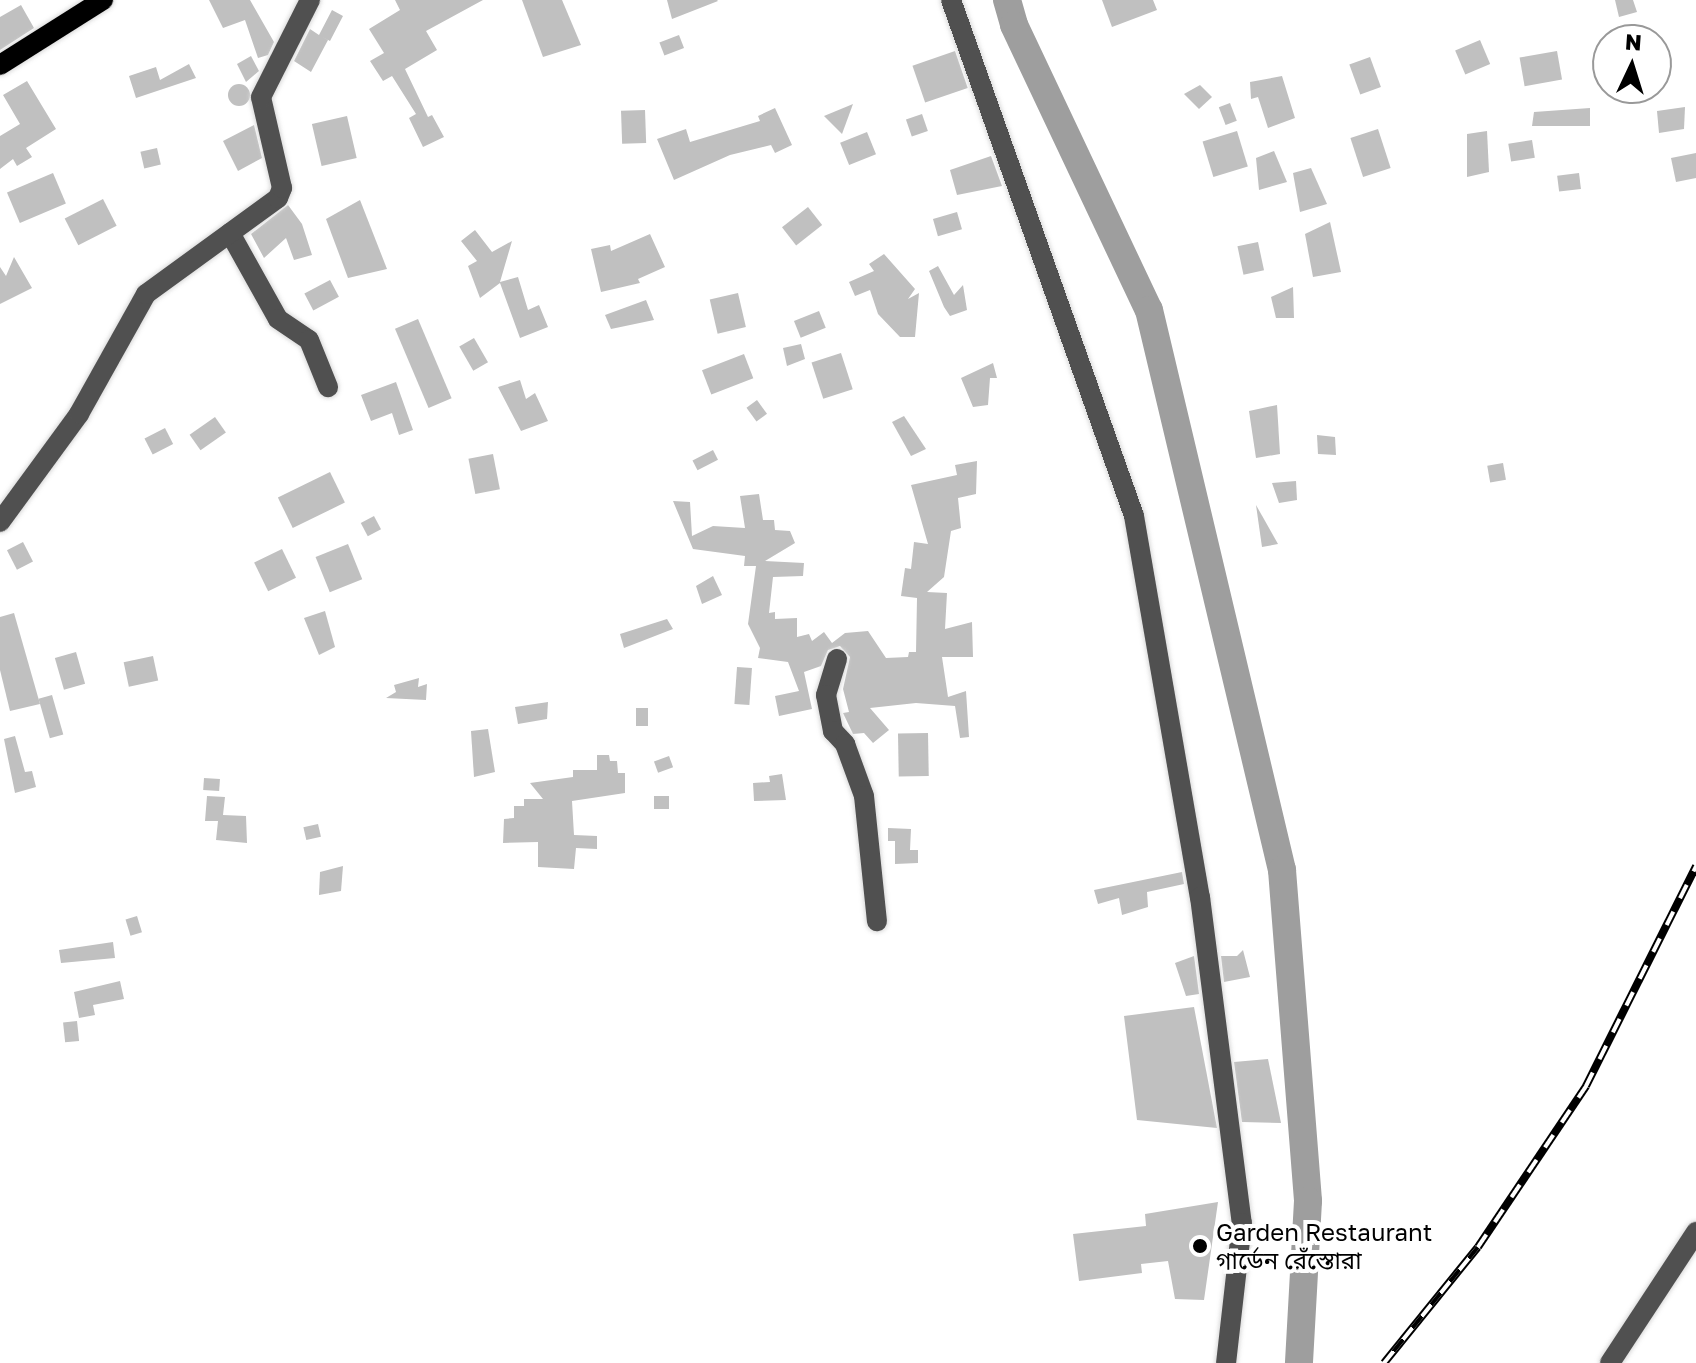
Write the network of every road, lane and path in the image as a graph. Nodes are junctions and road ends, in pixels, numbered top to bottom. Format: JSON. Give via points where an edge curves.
{"nodes":[{"id":1,"x":103,"y":0,"type":"edge"},
{"id":2,"x":310,"y":0,"type":"edge"},
{"id":3,"x":951,"y":0,"type":"edge"},
{"id":4,"x":0,"y":65,"type":"edge"},
{"id":5,"x":230,"y":233,"type":"junction"},
{"id":6,"x":328,"y":387,"type":"dead end"},
{"id":7,"x":0,"y":522,"type":"edge"},
{"id":8,"x":837,"y":659,"type":"dead end"},
{"id":9,"x":877,"y":921,"type":"dead end"},
{"id":10,"x":1696,"y":1232,"type":"edge"},
{"id":11,"x":1226,"y":1363,"type":"edge"},
{"id":12,"x":1610,"y":1363,"type":"edge"}],
"edges":[{"from":1,"to":4,"type":"main road"},
{"from":2,"to":5,"type":"street","via":[[261,97],[281,193]]},
{"from":3,"to":11,"type":"street","via":[[1134,516],[1200,897],[1242,1223]]},
{"from":5,"to":6,"type":"street","via":[[278,319],[309,340]]},
{"from":5,"to":7,"type":"street","via":[[146,294],[79,414]]},
{"from":8,"to":9,"type":"street","via":[[826,695],[833,731],[845,744],[864,796]]},
{"from":10,"to":12,"type":"street"}]}
